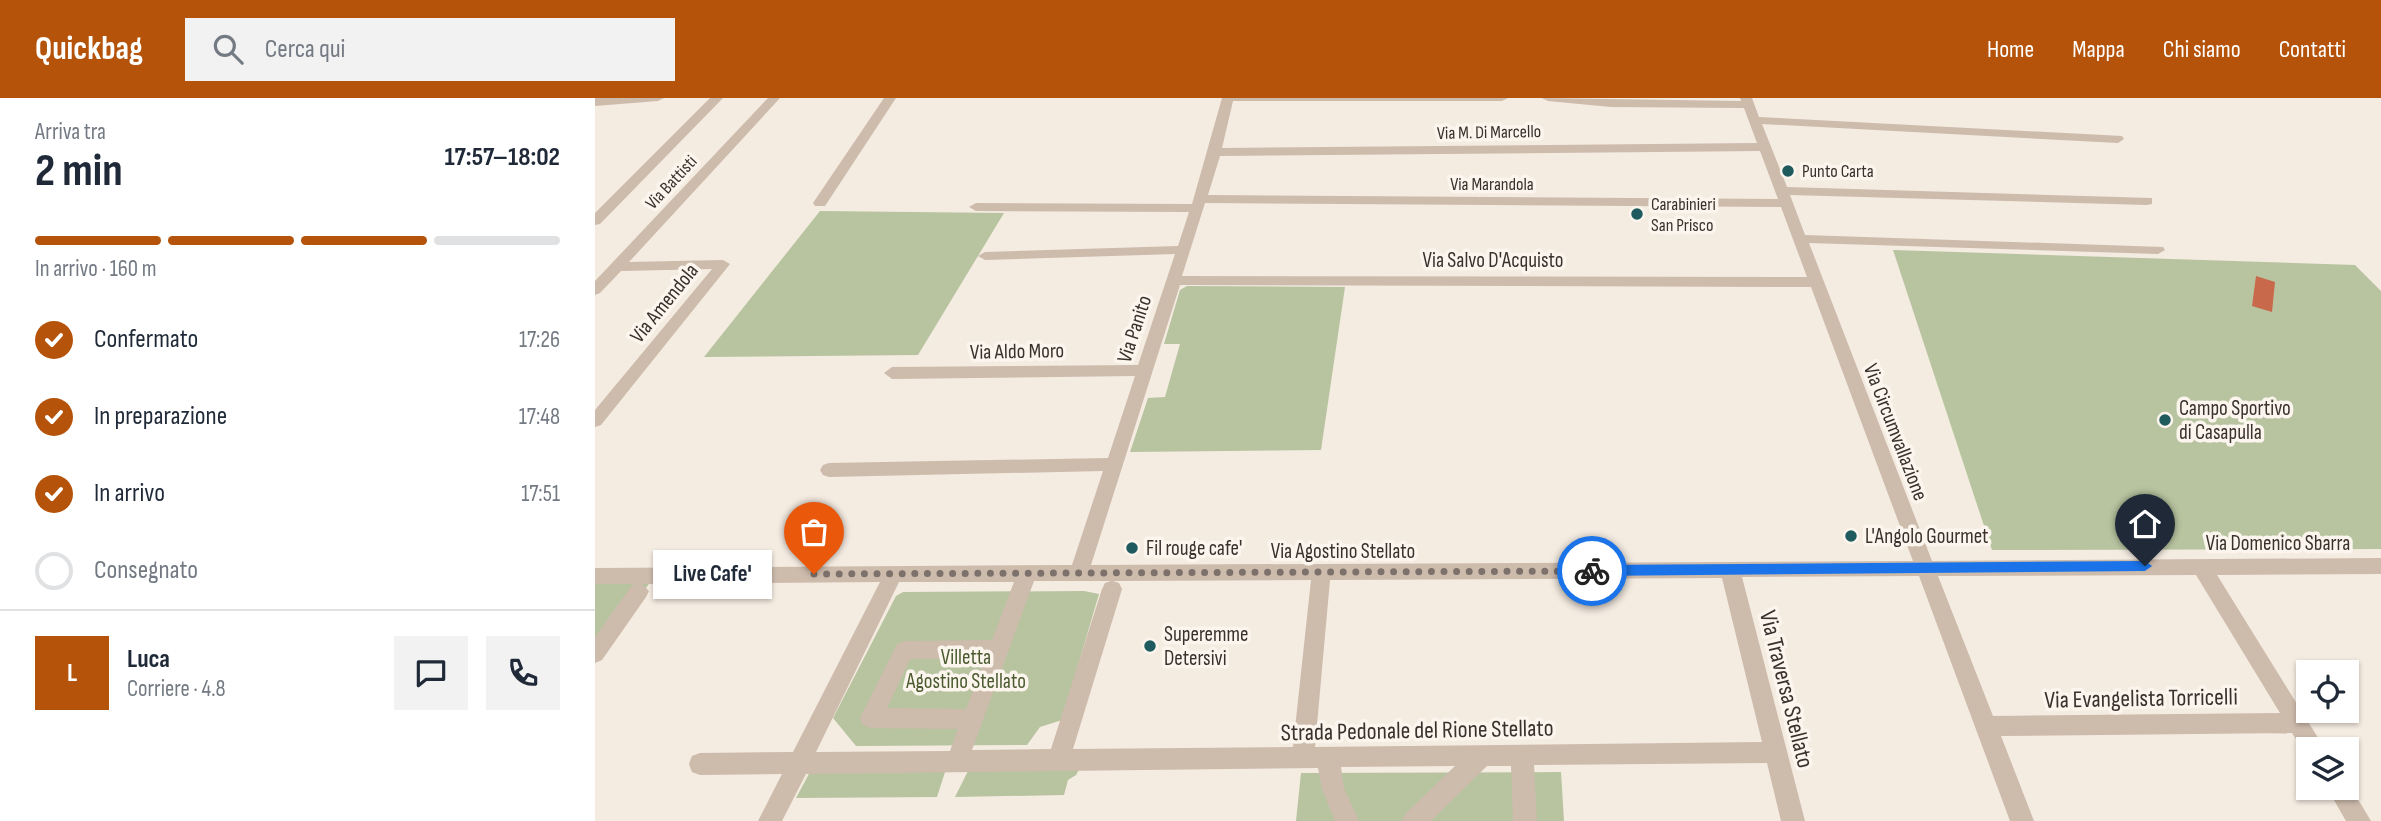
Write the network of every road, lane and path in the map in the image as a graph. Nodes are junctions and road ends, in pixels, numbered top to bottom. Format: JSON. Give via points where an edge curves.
{"nodes":[{"id":1,"x":658,"y":98,"type":"edge"},
{"id":2,"x":717,"y":98,"type":"edge"},
{"id":3,"x":774,"y":98,"type":"edge"},
{"id":4,"x":890,"y":98,"type":"edge"},
{"id":5,"x":1228,"y":98,"type":"edge"},
{"id":6,"x":1502,"y":98,"type":"edge"},
{"id":7,"x":1548,"y":98,"type":"edge"},
{"id":8,"x":595,"y":102,"type":"edge"},
{"id":9,"x":1749,"y":108,"type":"edge"},
{"id":10,"x":2118,"y":139,"type":"dead end"},
{"id":11,"x":1764,"y":147,"type":"junction"},
{"id":12,"x":1215,"y":152,"type":"junction"},
{"id":13,"x":1783,"y":197,"type":"junction"},
{"id":14,"x":2147,"y":201,"type":"dead end"},
{"id":15,"x":820,"y":203,"type":"dead end"},
{"id":16,"x":1198,"y":204,"type":"junction"},
{"id":17,"x":977,"y":207,"type":"dead end"},
{"id":18,"x":595,"y":221,"type":"edge"},
{"id":19,"x":1798,"y":239,"type":"junction"},
{"id":20,"x":1182,"y":250,"type":"junction"},
{"id":21,"x":2158,"y":250,"type":"dead end"},
{"id":22,"x":985,"y":256,"type":"dead end"},
{"id":23,"x":615,"y":267,"type":"junction"},
{"id":24,"x":1172,"y":280,"type":"junction"},
{"id":25,"x":1814,"y":282,"type":"junction"},
{"id":26,"x":595,"y":289,"type":"edge"},
{"id":27,"x":1143,"y":370,"type":"junction"},
{"id":28,"x":892,"y":373,"type":"dead end"},
{"id":29,"x":595,"y":421,"type":"edge"},
{"id":30,"x":1114,"y":464,"type":"junction"},
{"id":31,"x":829,"y":470,"type":"dead end"},
{"id":32,"x":1924,"y":566,"type":"junction"},
{"id":33,"x":2201,"y":566,"type":"junction"},
{"id":34,"x":2381,"y":566,"type":"edge"},
{"id":35,"x":1730,"y":569,"type":"junction"},
{"id":36,"x":894,"y":573,"type":"junction"},
{"id":37,"x":1027,"y":573,"type":"junction"},
{"id":38,"x":1079,"y":573,"type":"junction"},
{"id":39,"x":1321,"y":574,"type":"junction"},
{"id":40,"x":595,"y":576,"type":"edge"},
{"id":41,"x":1112,"y":589,"type":"dead end"},
{"id":42,"x":639,"y":591,"type":"dead end"},
{"id":43,"x":999,"y":649,"type":"junction"},
{"id":44,"x":595,"y":654,"type":"edge"},
{"id":45,"x":974,"y":719,"type":"junction"},
{"id":46,"x":2296,"y":720,"type":"edge"},
{"id":47,"x":2298,"y":723,"type":"joint"},
{"id":48,"x":1985,"y":726,"type":"junction"},
{"id":49,"x":2307,"y":737,"type":"edge"},
{"id":50,"x":1776,"y":752,"type":"junction"},
{"id":51,"x":1483,"y":755,"type":"junction"},
{"id":52,"x":1522,"y":755,"type":"junction"},
{"id":53,"x":1303,"y":758,"type":"junction"},
{"id":54,"x":1328,"y":758,"type":"junction"},
{"id":55,"x":1059,"y":760,"type":"junction"},
{"id":56,"x":957,"y":761,"type":"junction"},
{"id":57,"x":799,"y":763,"type":"junction"},
{"id":58,"x":700,"y":764,"type":"dead end"},
{"id":59,"x":2346,"y":800,"type":"edge"},
{"id":60,"x":770,"y":821,"type":"edge"},
{"id":61,"x":1347,"y":821,"type":"edge"},
{"id":62,"x":1414,"y":821,"type":"edge"},
{"id":63,"x":1525,"y":821,"type":"edge"},
{"id":64,"x":1793,"y":821,"type":"edge"},
{"id":65,"x":2022,"y":821,"type":"edge"},
{"id":66,"x":2359,"y":821,"type":"edge"}],
"edges":[{"from":1,"to":8,"type":"street"},
{"from":2,"to":18,"type":"street"},
{"from":3,"to":23,"type":"street","name":"Via Battisti"},
{"from":4,"to":15,"type":"street"},
{"from":5,"to":6,"type":"street"},
{"from":5,"to":12,"type":"street","name":"Via Panito"},
{"from":7,"to":9,"type":"street"},
{"from":9,"to":10,"type":"street"},
{"from":9,"to":11,"type":"street","name":"Via Circumvallazione"},
{"from":11,"to":12,"type":"street","name":"Via M. Di Marcello"},
{"from":11,"to":13,"type":"street","name":"Via Circumvallazione"},
{"from":12,"to":16,"type":"street","name":"Via Panito"},
{"from":13,"to":14,"type":"street","name":"Via Marandola"},
{"from":13,"to":16,"type":"street","name":"Via Marandola"},
{"from":13,"to":19,"type":"street","name":"Via Circumvallazione"},
{"from":16,"to":17,"type":"street","name":"Via Marandola"},
{"from":16,"to":20,"type":"street","name":"Via Panito"},
{"from":19,"to":21,"type":"street"},
{"from":19,"to":25,"type":"street","name":"Via Circumvallazione"},
{"from":20,"to":22,"type":"street"},
{"from":20,"to":24,"type":"street","name":"Via Panito"},
{"from":23,"to":26,"type":"street","name":"Via Battisti"},
{"from":23,"to":29,"type":"street","name":"Via Amendola","via":[[723,264]]},
{"from":24,"to":25,"type":"street","name":"Via Salvo D'Acquisto"},
{"from":24,"to":27,"type":"street","name":"Via Panito"},
{"from":25,"to":32,"type":"street","name":"Via Circumvallazione"},
{"from":27,"to":28,"type":"street","name":"Via Aldo Moro"},
{"from":27,"to":30,"type":"street","name":"Via Panito"},
{"from":30,"to":31,"type":"street"},
{"from":30,"to":38,"type":"street","name":"Via Panito"},
{"from":32,"to":33,"type":"street","name":"Via Domenico Sbarra"},
{"from":32,"to":35,"type":"street","name":"Via Agostino Stellato"},
{"from":32,"to":48,"type":"street","name":"Via Circumvallazione"},
{"from":33,"to":34,"type":"street","name":"Via Domenico Sbarra"},
{"from":33,"to":46,"type":"street"},
{"from":35,"to":39,"type":"street","name":"Via Agostino Stellato"},
{"from":35,"to":50,"type":"street","name":"Via Traversa Stellato"},
{"from":36,"to":37,"type":"street","name":"Via Agostino Stellato"},
{"from":36,"to":40,"type":"street","name":"Via Agostino Stellato"},
{"from":36,"to":57,"type":"street"},
{"from":37,"to":38,"type":"street","name":"Via Agostino Stellato"},
{"from":37,"to":43,"type":"street"},
{"from":38,"to":39,"type":"street","name":"Via Agostino Stellato"},
{"from":39,"to":53,"type":"street"},
{"from":41,"to":55,"type":"street"},
{"from":42,"to":44,"type":"street"},
{"from":43,"to":45,"type":"street"},
{"from":43,"to":45,"type":"street","via":[[904,650],[871,718]]},
{"from":45,"to":56,"type":"street"},
{"from":47,"to":48,"type":"street","name":"Via Evangelista Torricelli"},
{"from":47,"to":49,"type":"street"},
{"from":48,"to":65,"type":"street","name":"Via Circumvallazione"},
{"from":50,"to":52,"type":"street","name":"Strada Pedonale del Rione Stellato"},
{"from":50,"to":64,"type":"street","name":"Via Traversa Stellato"},
{"from":51,"to":52,"type":"street","name":"Strada Pedonale del Rione Stellato"},
{"from":51,"to":54,"type":"street","name":"Strada Pedonale del Rione Stellato"},
{"from":51,"to":62,"type":"street"},
{"from":52,"to":63,"type":"street"},
{"from":53,"to":54,"type":"street","name":"Strada Pedonale del Rione Stellato"},
{"from":53,"to":55,"type":"street","name":"Strada Pedonale del Rione Stellato"},
{"from":54,"to":61,"type":"street","via":[[1333,789]]},
{"from":55,"to":56,"type":"street","name":"Strada Pedonale del Rione Stellato"},
{"from":56,"to":57,"type":"street","name":"Strada Pedonale del Rione Stellato"},
{"from":57,"to":58,"type":"street","name":"Strada Pedonale del Rione Stellato"},
{"from":57,"to":60,"type":"street"},
{"from":59,"to":66,"type":"street"}]}
